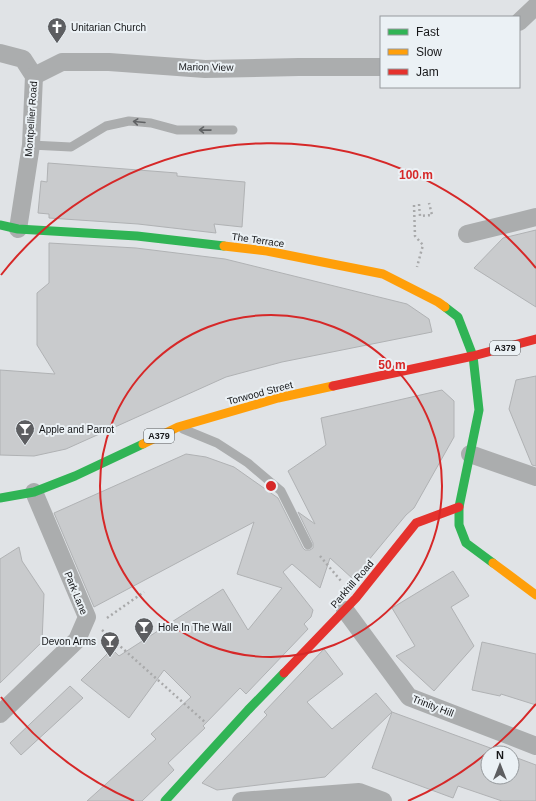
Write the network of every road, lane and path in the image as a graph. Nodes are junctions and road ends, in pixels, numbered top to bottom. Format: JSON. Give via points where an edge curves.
{"nodes":[{"id":1,"x":536,"y":6,"type":"edge"},
{"id":2,"x":520,"y":21,"type":"edge"},
{"id":3,"x":0,"y":53,"type":"edge"},
{"id":4,"x":380,"y":67,"type":"edge"},
{"id":5,"x":34,"y":76,"type":"junction"},
{"id":6,"x":233,"y":130,"type":"dead end"},
{"id":7,"x":31,"y":138,"type":"junction"},
{"id":8,"x":430,"y":203,"type":"dead end"},
{"id":9,"x":419,"y":204,"type":"dead end"},
{"id":10,"x":414,"y":205,"type":"dead end"},
{"id":11,"x":536,"y":217,"type":"edge"},
{"id":12,"x":0,"y":225,"type":"edge"},
{"id":13,"x":18,"y":229,"type":"junction"},
{"id":14,"x":467,"y":234,"type":"dead end"},
{"id":15,"x":416,"y":271,"type":"dead end"},
{"id":16,"x":536,"y":339,"type":"edge"},
{"id":17,"x":473,"y":356,"type":"junction"},
{"id":18,"x":178,"y":427,"type":"junction"},
{"id":19,"x":470,"y":454,"type":"junction"},
{"id":20,"x":536,"y":477,"type":"edge"},
{"id":21,"x":34,"y":492,"type":"junction"},
{"id":22,"x":0,"y":498,"type":"edge"},
{"id":23,"x":459,"y":507,"type":"junction"},
{"id":24,"x":308,"y":545,"type":"joint"},
{"id":25,"x":144,"y":592,"type":"dead end"},
{"id":26,"x":536,"y":595,"type":"edge"},
{"id":27,"x":351,"y":604,"type":"junction"},
{"id":28,"x":92,"y":621,"type":"junction"},
{"id":29,"x":0,"y":714,"type":"edge"},
{"id":30,"x":223,"y":738,"type":"junction"},
{"id":31,"x":536,"y":746,"type":"edge"},
{"id":32,"x":165,"y":801,"type":"edge"},
{"id":33,"x":241,"y":801,"type":"edge"},
{"id":34,"x":383,"y":801,"type":"edge"}],
"edges":[{"from":1,"to":2,"type":"street"},
{"from":3,"to":5,"type":"street","name":"Montpellier Road","via":[[23,59]]},
{"from":4,"to":5,"type":"street","name":"Marion View","via":[[205,69],[109,62],[62,62]]},
{"from":5,"to":7,"type":"street","name":"Montpellier Road"},
{"from":6,"to":7,"type":"lane","one_way":true,"via":[[177,130],[151,123],[129,121],[106,126],[72,147]]},
{"from":7,"to":13,"type":"street","name":"Montpellier Road"},
{"from":8,"to":9,"type":"path","via":[[432,214],[420,216]]},
{"from":10,"to":15,"type":"path","via":[[415,236],[423,245]]},
{"from":11,"to":14,"type":"street"},
{"from":12,"to":13,"type":"street","name":"The Terrace"},
{"from":13,"to":17,"type":"street","name":"The Terrace","via":[[137,236],[267,251],[383,274],[438,302],[458,317]]},
{"from":16,"to":17,"type":"street","name":"Torwood Street","number":"A379"},
{"from":17,"to":18,"type":"street","name":"Torwood Street","number":"A379","via":[[278,398]]},
{"from":17,"to":19,"type":"street","via":[[479,410]]},
{"from":18,"to":21,"type":"street","name":"Torwood Street","number":"A379","via":[[86,472]]},
{"from":18,"to":24,"type":"lane","via":[[216,443],[248,464],[280,491]]},
{"from":19,"to":20,"type":"street"},
{"from":19,"to":23,"type":"street"},
{"from":21,"to":22,"type":"street","name":"Torwood Street","number":"A379"},
{"from":21,"to":28,"type":"street","name":"Park Lane"},
{"from":23,"to":26,"type":"street","via":[[459,525],[466,543]]},
{"from":23,"to":27,"type":"street","name":"Parkhill Road","via":[[416,523]]},
{"from":24,"to":27,"type":"path","via":[[323,559]]},
{"from":25,"to":28,"type":"path"},
{"from":27,"to":30,"type":"street","name":"Parkhill Road"},
{"from":27,"to":31,"type":"street","name":"Trinity Hill","via":[[408,697]]},
{"from":28,"to":29,"type":"street","name":"Park Lane","via":[[77,640]]},
{"from":28,"to":30,"type":"path"},
{"from":30,"to":32,"type":"street","name":"Parkhill Road"},
{"from":33,"to":34,"type":"street","via":[[359,792]]}]}
